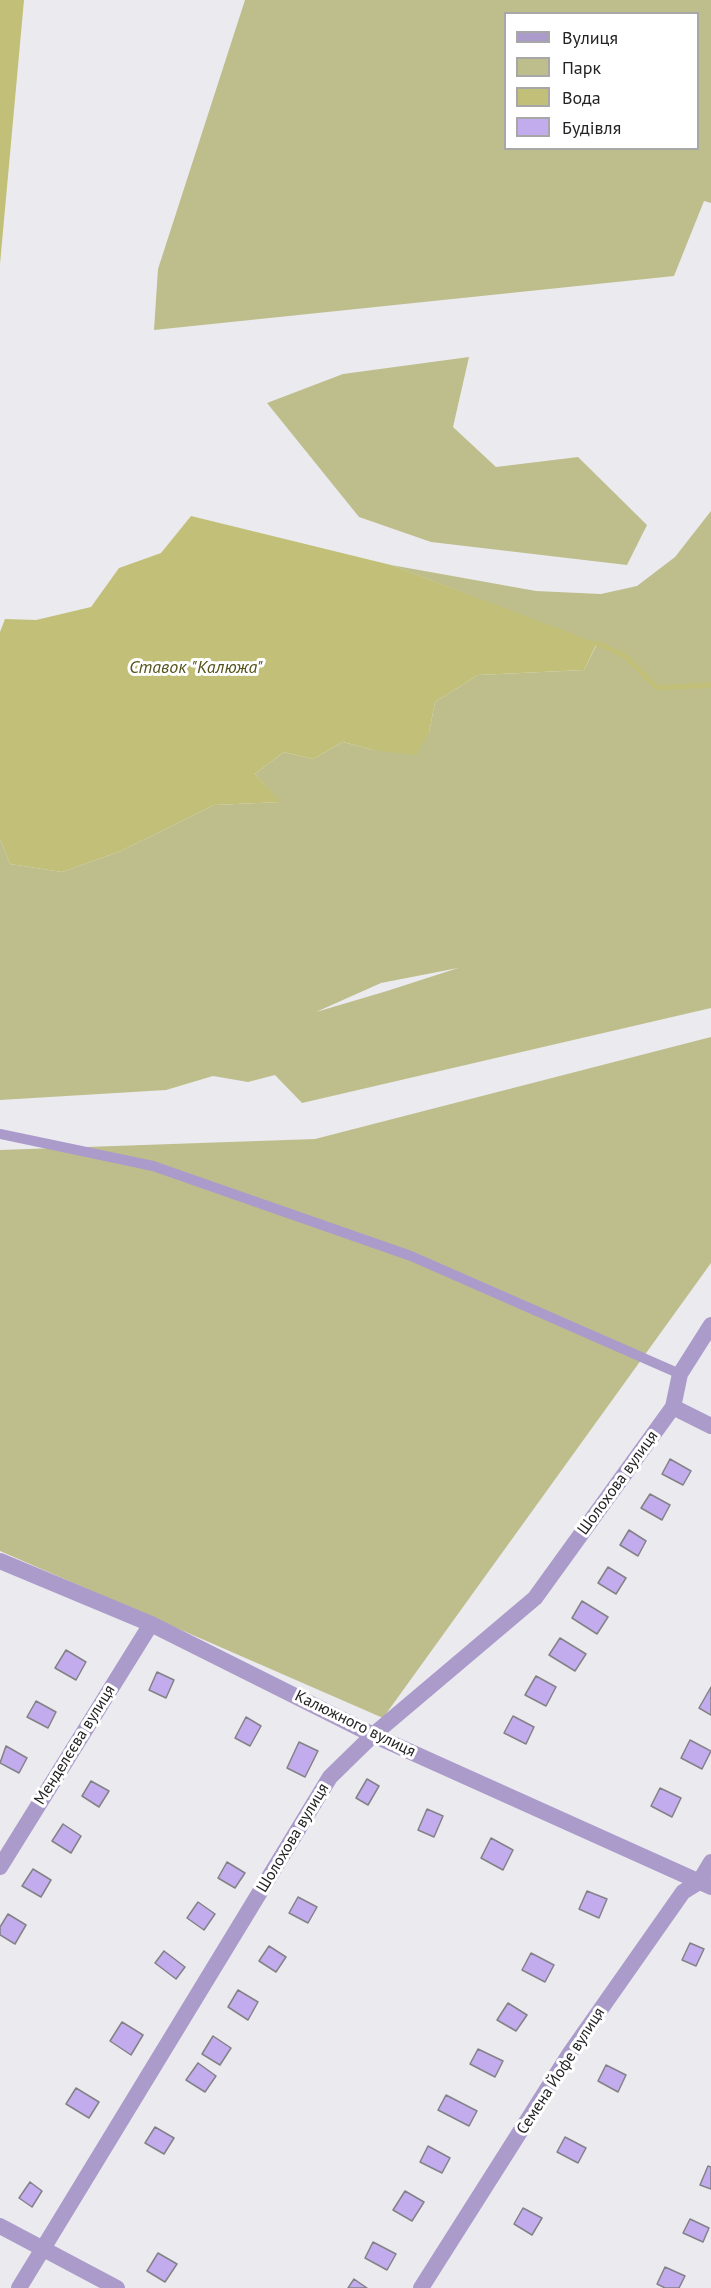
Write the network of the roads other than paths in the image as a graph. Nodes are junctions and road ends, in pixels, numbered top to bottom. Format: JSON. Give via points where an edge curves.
{"nodes":[{"id":1,"x":0,"y":1134,"type":"edge"},
{"id":2,"x":711,"y":1325,"type":"edge"},
{"id":3,"x":680,"y":1374,"type":"junction"},
{"id":4,"x":673,"y":1407,"type":"junction"},
{"id":5,"x":711,"y":1426,"type":"edge"},
{"id":6,"x":0,"y":1560,"type":"edge"},
{"id":7,"x":151,"y":1624,"type":"junction"},
{"id":8,"x":373,"y":1735,"type":"junction"},
{"id":9,"x":711,"y":1862,"type":"edge"},
{"id":10,"x":0,"y":1866,"type":"edge"},
{"id":11,"x":705,"y":1885,"type":"edge"},
{"id":12,"x":0,"y":2226,"type":"edge"},
{"id":13,"x":43,"y":2249,"type":"junction"},
{"id":14,"x":19,"y":2288,"type":"edge"},
{"id":15,"x":117,"y":2288,"type":"edge"},
{"id":16,"x":421,"y":2288,"type":"edge"}],
"edges":[{"from":1,"to":3,"type":"lane","via":[[153,1166],[411,1256]]},
{"from":2,"to":3,"type":"street","name":"Шолохова вулиця"},
{"from":3,"to":4,"type":"street","name":"Шолохова вулиця"},
{"from":4,"to":5,"type":"street"},
{"from":4,"to":8,"type":"street","name":"Шолохова вулиця","via":[[535,1598]]},
{"from":6,"to":7,"type":"street","name":"Калюжного вулиця"},
{"from":7,"to":8,"type":"street","name":"Калюжного вулиця"},
{"from":7,"to":10,"type":"street","name":"Менделєєва вулиця"},
{"from":8,"to":11,"type":"street","name":"Калюжного вулиця"},
{"from":8,"to":13,"type":"street","name":"Шолохова вулиця","via":[[330,1777]]},
{"from":9,"to":11,"type":"street","name":"Семена Йофе вулиця"},
{"from":11,"to":16,"type":"street","name":"Семена Йофе вулиця","via":[[683,1892],[570,2053]]},
{"from":12,"to":13,"type":"street"},
{"from":13,"to":14,"type":"street","name":"Шолохова вулиця"},
{"from":13,"to":15,"type":"street"}]}
